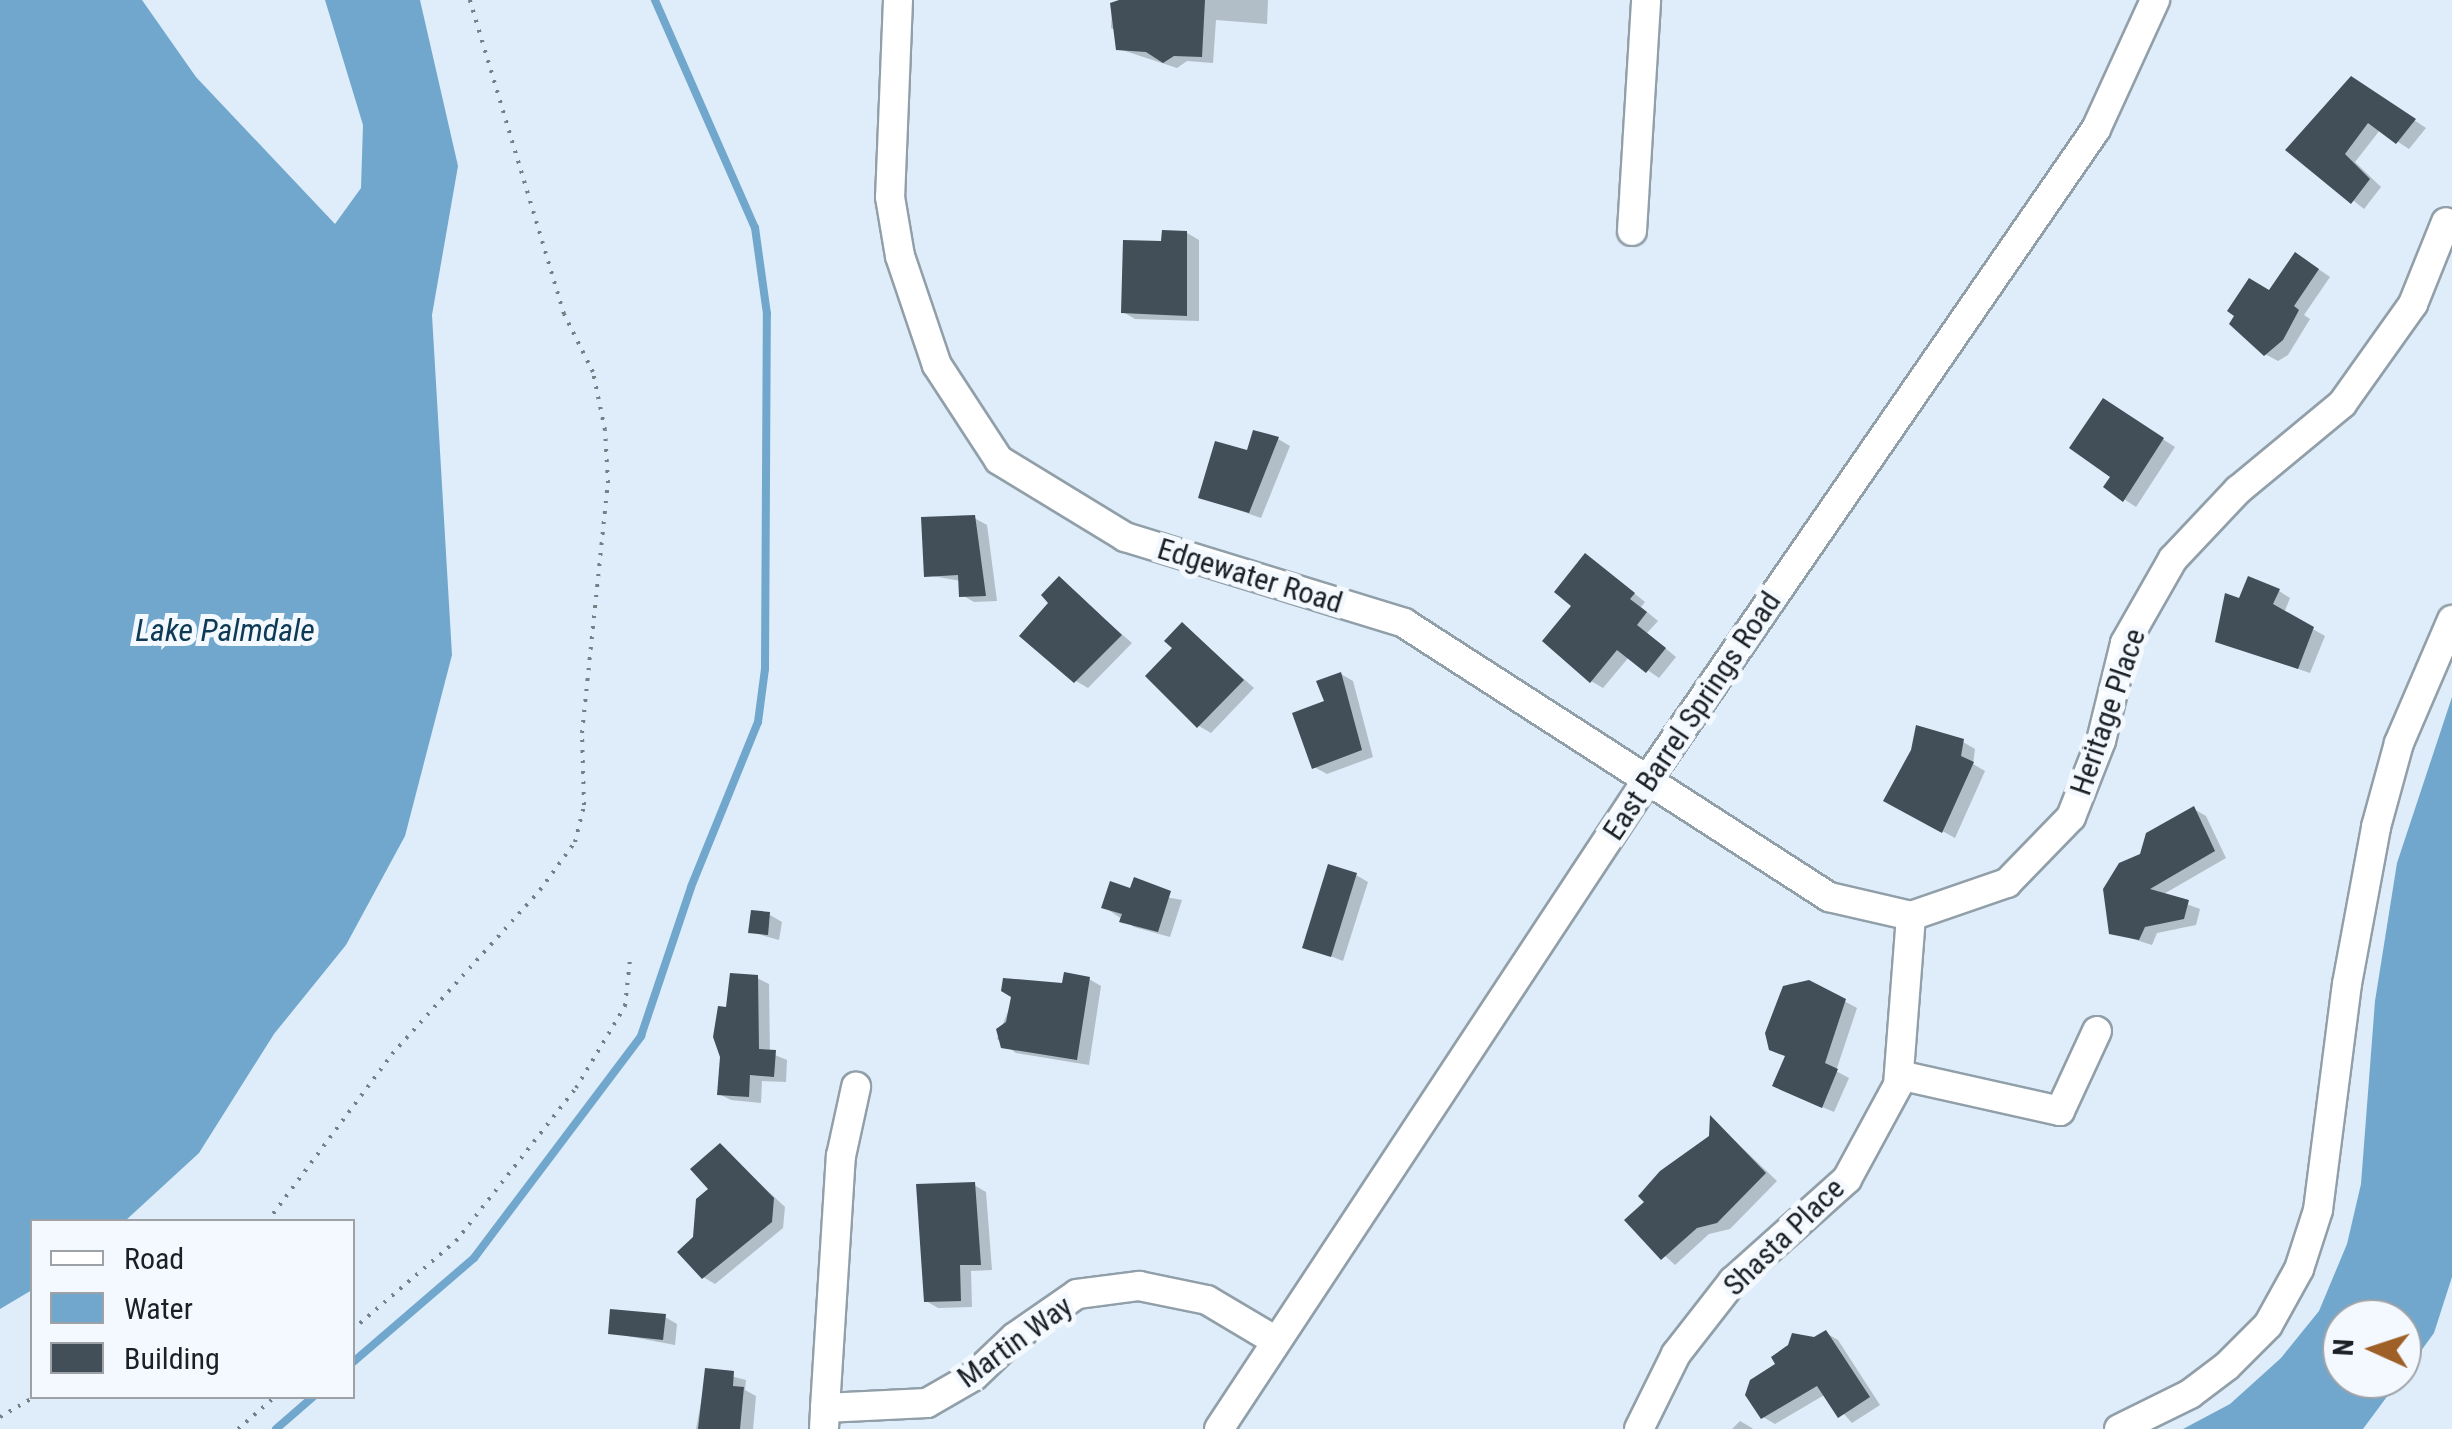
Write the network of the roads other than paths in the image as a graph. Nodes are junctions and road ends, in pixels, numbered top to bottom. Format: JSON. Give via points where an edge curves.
{"nodes":[{"id":1,"x":898,"y":0,"type":"edge"},
{"id":2,"x":1646,"y":0,"type":"edge"},
{"id":3,"x":2155,"y":0,"type":"edge"},
{"id":4,"x":2446,"y":222,"type":"dead end"},
{"id":5,"x":1632,"y":231,"type":"dead end"},
{"id":6,"x":2452,"y":620,"type":"edge"},
{"id":7,"x":1649,"y":778,"type":"junction"},
{"id":8,"x":1911,"y":916,"type":"junction"},
{"id":9,"x":2097,"y":1031,"type":"dead end"},
{"id":10,"x":1899,"y":1075,"type":"junction"},
{"id":11,"x":856,"y":1088,"type":"dead end"},
{"id":12,"x":1276,"y":1341,"type":"junction"},
{"id":13,"x":824,"y":1419,"type":"edge"},
{"id":14,"x":1219,"y":1429,"type":"edge"},
{"id":15,"x":1639,"y":1429,"type":"edge"},
{"id":16,"x":2120,"y":1429,"type":"edge"}],
"edges":[{"from":1,"to":7,"type":"street","name":"Edgewater Road","via":[[890,197],[900,256],[937,365],[998,460],[1125,537],[1404,623]]},
{"from":2,"to":5,"type":"street"},
{"from":3,"to":7,"type":"street","name":"East Barrel Springs Road","via":[[2096,129]]},
{"from":4,"to":8,"type":"street","name":"Heritage Place","via":[[2413,304],[2342,404],[2238,490],[2174,559],[2126,644],[2101,741],[2071,817],[2007,884]]},
{"from":6,"to":16,"type":"street","via":[[2399,743],[2376,827],[2346,984],[2318,1210],[2299,1269],[2268,1325],[2227,1366],[2190,1394]]},
{"from":7,"to":8,"type":"street","name":"Edgewater Road","via":[[1829,897]]},
{"from":7,"to":12,"type":"street","name":"East Barrel Springs Road"},
{"from":8,"to":10,"type":"street","name":"Shasta Place"},
{"from":9,"to":10,"type":"street","via":[[2060,1110]]},
{"from":10,"to":15,"type":"street","name":"Shasta Place","via":[[1847,1179],[1732,1281],[1676,1354]]},
{"from":11,"to":13,"type":"street","via":[[841,1156]]},
{"from":12,"to":13,"type":"street","name":"Martin Way","via":[[1206,1300],[1139,1286],[1077,1294],[974,1376],[926,1403]]},
{"from":12,"to":14,"type":"street","name":"East Barrel Springs Road"}]}
